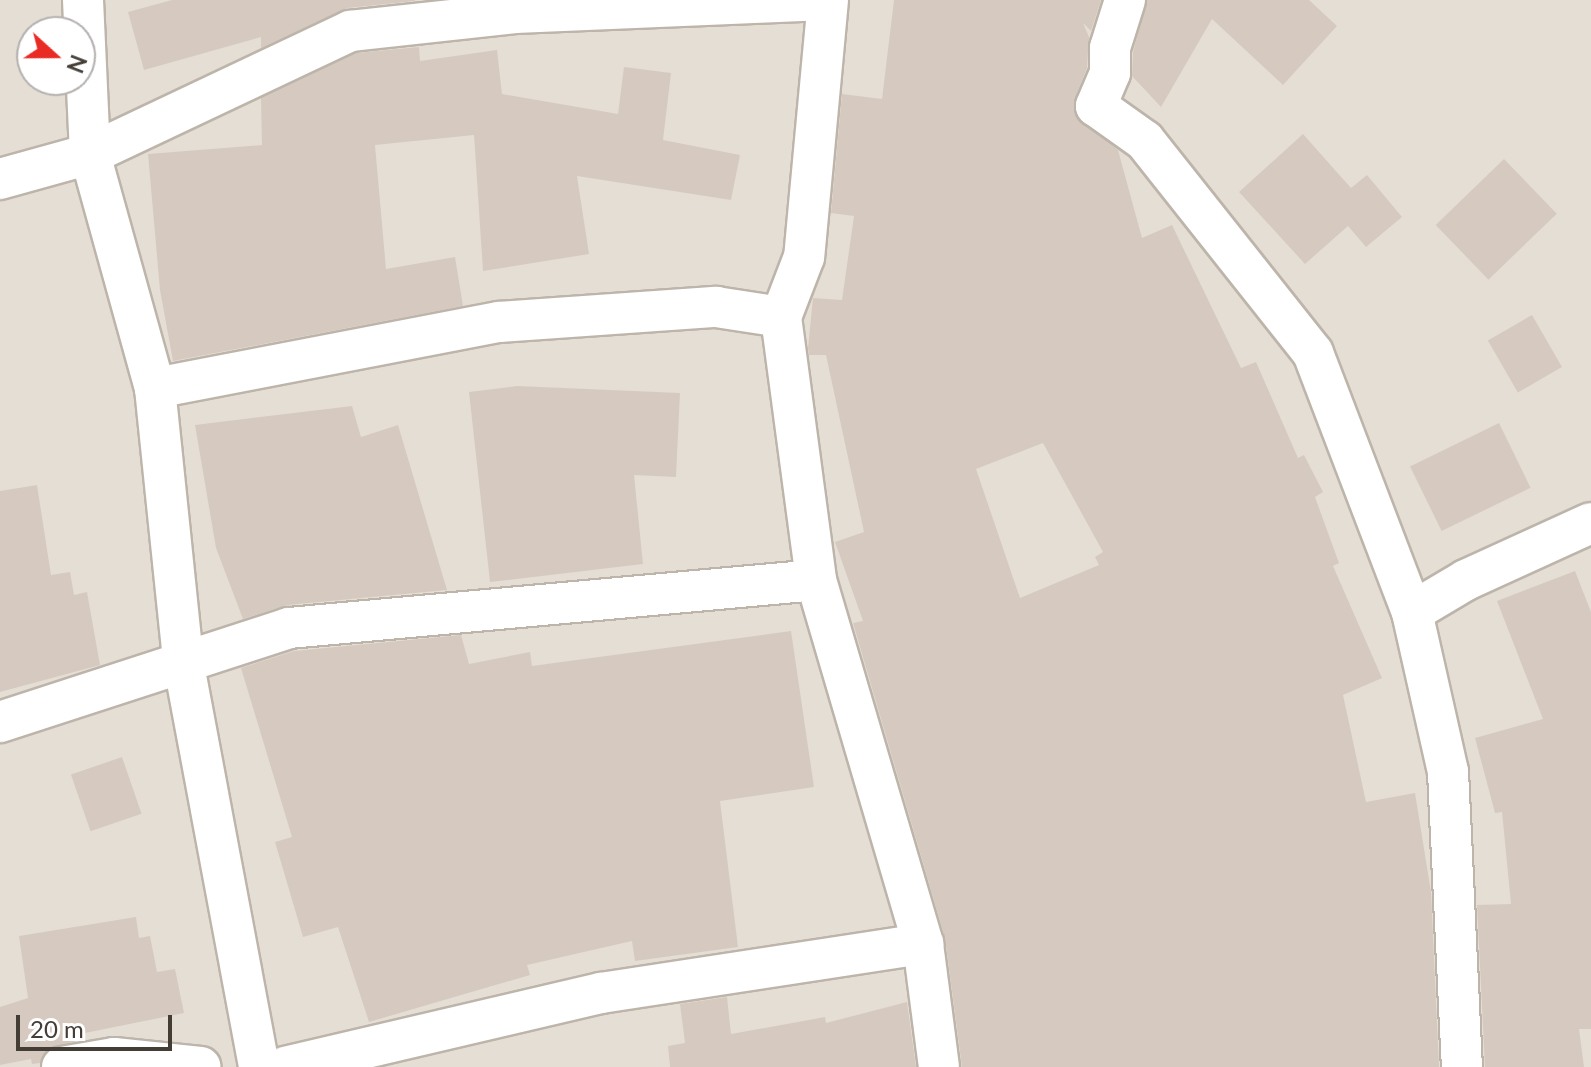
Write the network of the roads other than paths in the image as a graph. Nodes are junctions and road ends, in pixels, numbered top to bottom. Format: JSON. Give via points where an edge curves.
{"nodes":[{"id":1,"x":83,"y":0,"type":"edge"},
{"id":2,"x":820,"y":0,"type":"edge"},
{"id":3,"x":828,"y":0,"type":"edge"},
{"id":4,"x":1125,"y":0,"type":"edge"},
{"id":5,"x":90,"y":154,"type":"junction"},
{"id":6,"x":0,"y":179,"type":"edge"},
{"id":7,"x":781,"y":317,"type":"junction"},
{"id":8,"x":155,"y":388,"type":"junction"},
{"id":9,"x":1591,"y":523,"type":"edge"},
{"id":10,"x":816,"y":580,"type":"junction"},
{"id":11,"x":1412,"y":612,"type":"junction"},
{"id":12,"x":183,"y":660,"type":"junction"},
{"id":13,"x":0,"y":722,"type":"edge"},
{"id":14,"x":923,"y":944,"type":"junction"},
{"id":15,"x":62,"y":1067,"type":"edge"},
{"id":16,"x":201,"y":1067,"type":"edge"},
{"id":17,"x":259,"y":1067,"type":"edge"},
{"id":18,"x":285,"y":1067,"type":"edge"},
{"id":19,"x":939,"y":1067,"type":"edge"},
{"id":20,"x":1462,"y":1067,"type":"edge"}],
"edges":[{"from":1,"to":5,"type":"street"},
{"from":2,"to":5,"type":"street","via":[[515,13],[350,31]]},
{"from":3,"to":7,"type":"street","via":[[804,257]]},
{"from":4,"to":11,"type":"street","via":[[1110,48],[1110,73],[1096,106],[1145,141],[1313,353]]},
{"from":5,"to":6,"type":"street"},
{"from":5,"to":8,"type":"street"},
{"from":7,"to":8,"type":"street","via":[[716,307],[499,322]]},
{"from":7,"to":10,"type":"street"},
{"from":8,"to":12,"type":"street"},
{"from":9,"to":11,"type":"street","via":[[1466,580]]},
{"from":10,"to":12,"type":"street","via":[[289,628]]},
{"from":10,"to":14,"type":"street"},
{"from":11,"to":20,"type":"street","via":[[1448,772]]},
{"from":12,"to":13,"type":"street"},
{"from":12,"to":17,"type":"street"},
{"from":14,"to":18,"type":"street","via":[[601,993]]},
{"from":14,"to":19,"type":"street"},
{"from":15,"to":16,"type":"street","via":[[114,1058]]}]}
